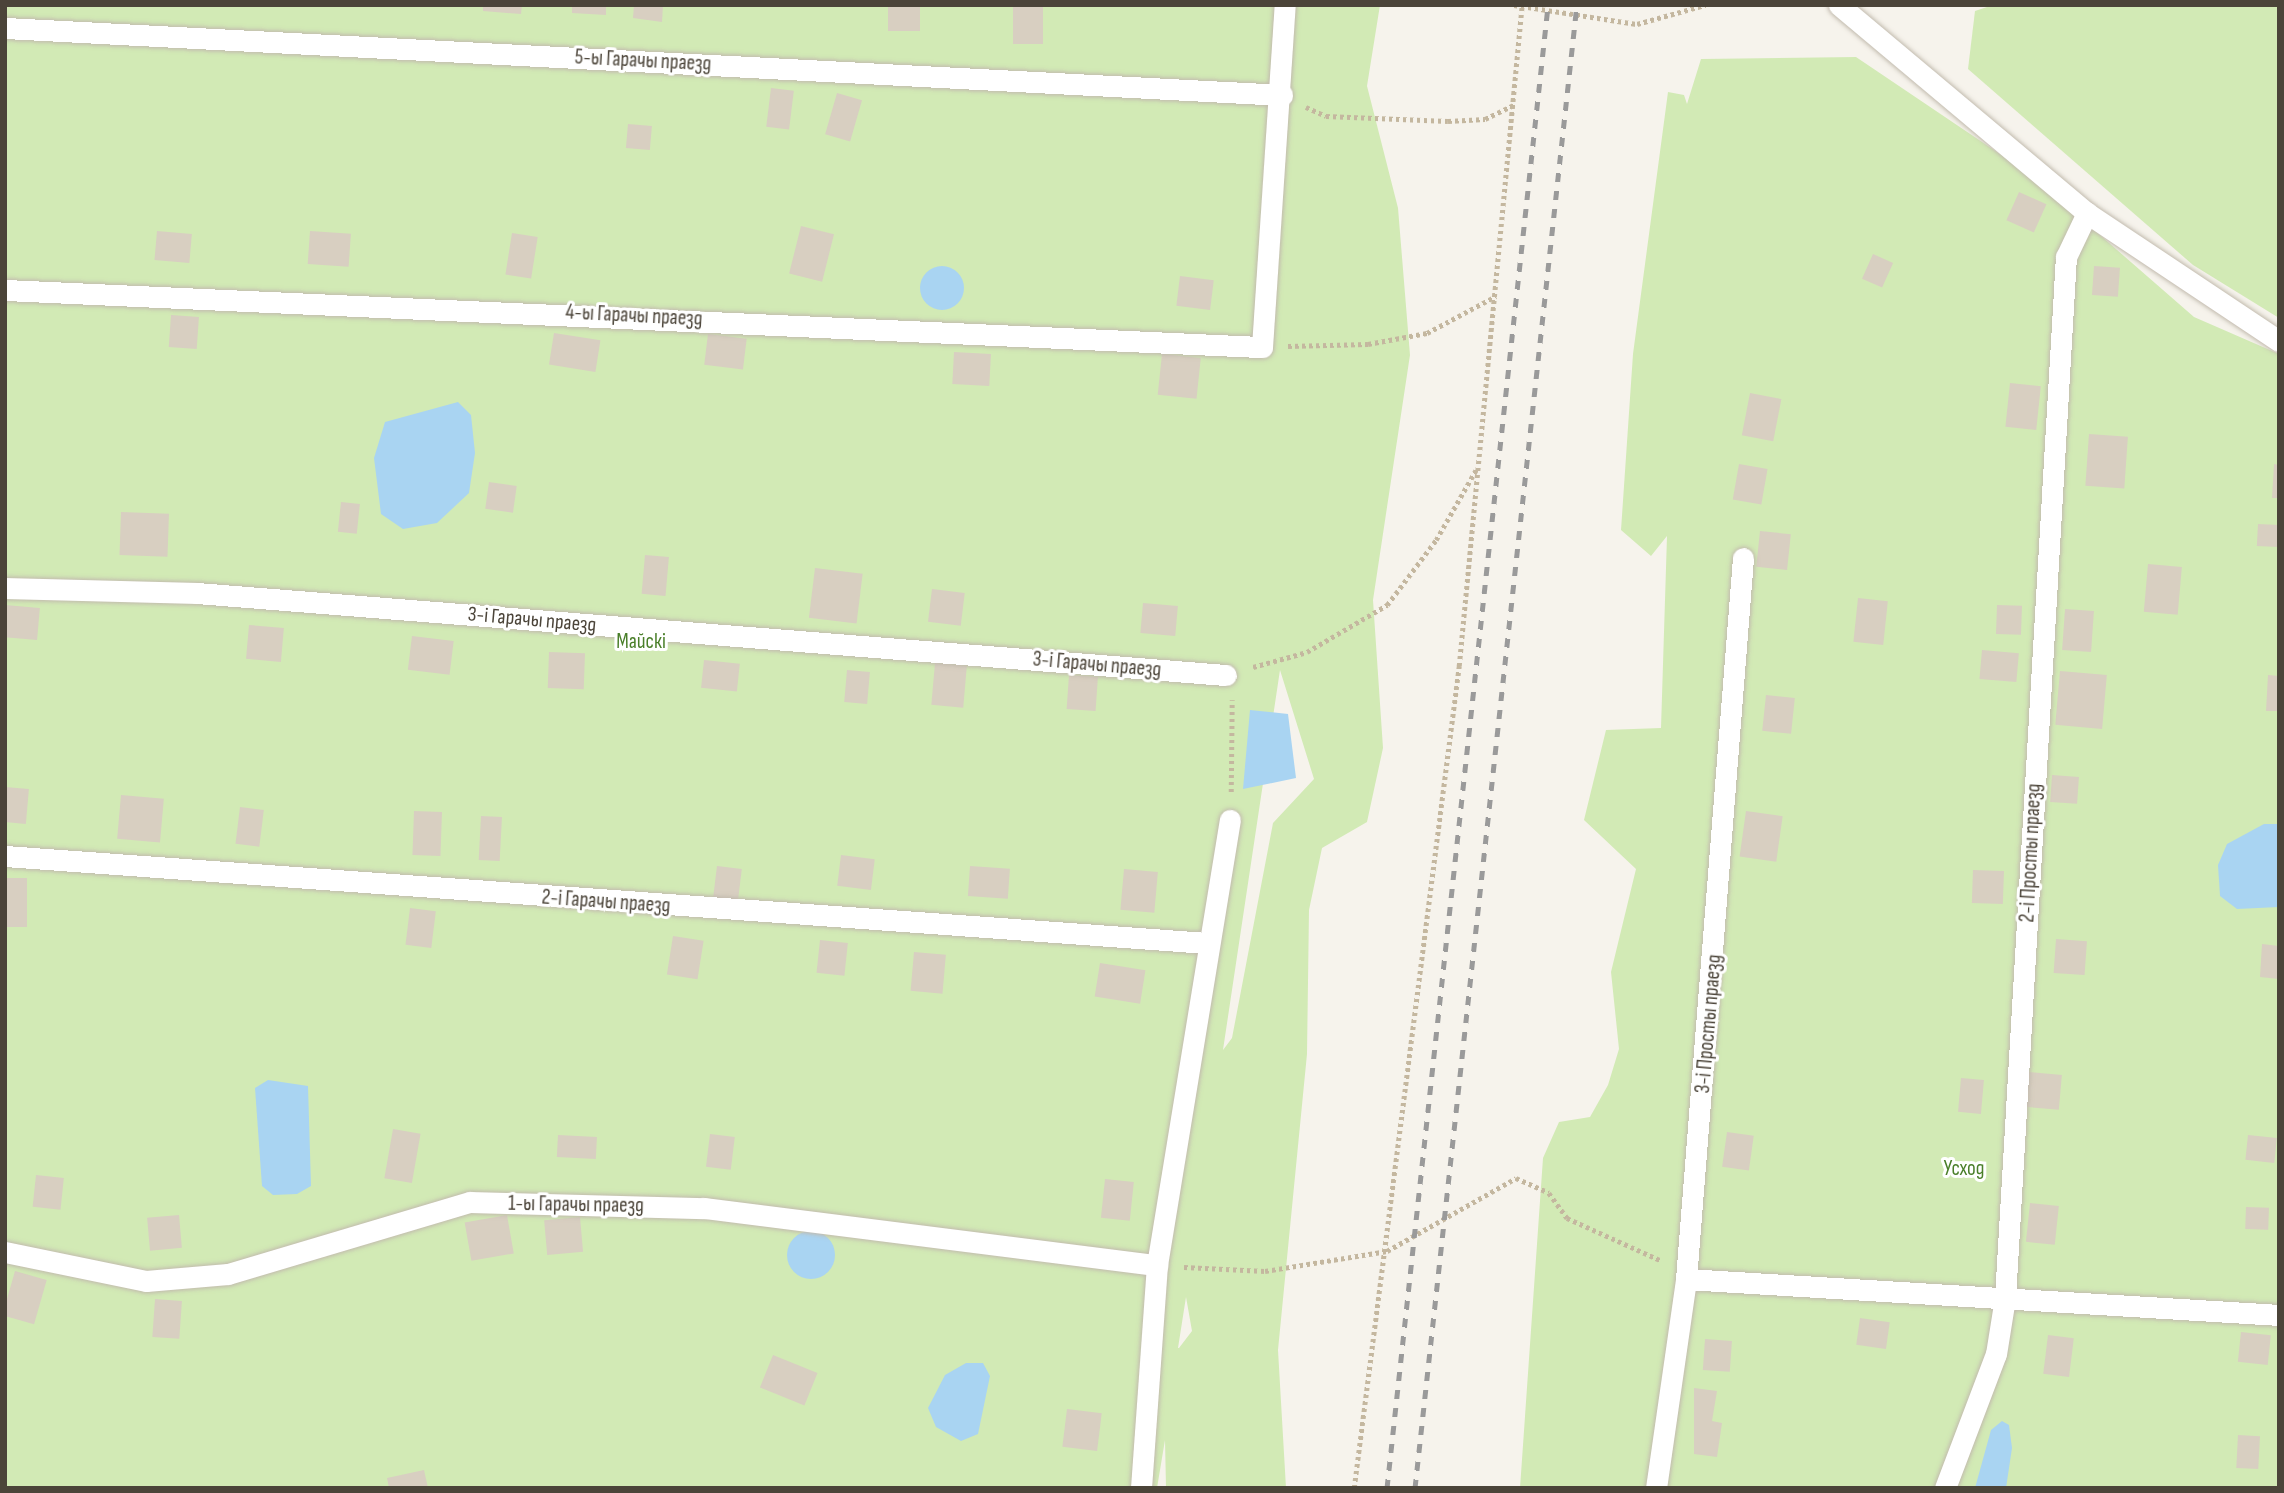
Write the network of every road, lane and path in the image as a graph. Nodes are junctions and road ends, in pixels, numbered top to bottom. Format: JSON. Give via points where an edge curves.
{"nodes":[{"id":1,"x":1284,"y":5,"type":"edge"},
{"id":2,"x":1514,"y":5,"type":"edge"},
{"id":3,"x":1705,"y":5,"type":"edge"},
{"id":4,"x":1839,"y":5,"type":"edge"},
{"id":5,"x":1522,"y":8,"type":"edge"},
{"id":6,"x":5,"y":27,"type":"edge"},
{"id":7,"x":1282,"y":95,"type":"junction"},
{"id":8,"x":1517,"y":104,"type":"junction"},
{"id":9,"x":2087,"y":213,"type":"junction"},
{"id":10,"x":5,"y":289,"type":"edge"},
{"id":11,"x":1497,"y":296,"type":"junction"},
{"id":12,"x":2279,"y":341,"type":"edge"},
{"id":13,"x":1262,"y":347,"type":"junction"},
{"id":14,"x":1479,"y":464,"type":"junction"},
{"id":15,"x":1743,"y":558,"type":"dead end"},
{"id":16,"x":5,"y":588,"type":"edge"},
{"id":17,"x":1226,"y":675,"type":"junction"},
{"id":18,"x":1230,"y":820,"type":"joint"},
{"id":19,"x":5,"y":856,"type":"edge"},
{"id":20,"x":1207,"y":943,"type":"junction"},
{"id":21,"x":1387,"y":1251,"type":"junction"},
{"id":22,"x":5,"y":1252,"type":"edge"},
{"id":23,"x":1157,"y":1265,"type":"junction"},
{"id":24,"x":1686,"y":1279,"type":"junction"},
{"id":25,"x":2005,"y":1298,"type":"junction"},
{"id":26,"x":2279,"y":1315,"type":"edge"},
{"id":27,"x":1141,"y":1488,"type":"edge"},
{"id":28,"x":1354,"y":1488,"type":"edge"},
{"id":29,"x":1656,"y":1488,"type":"edge"},
{"id":30,"x":1945,"y":1488,"type":"edge"}],
"edges":[{"from":1,"to":7,"type":"lane"},
{"from":2,"to":5,"type":"path"},
{"from":3,"to":5,"type":"path","via":[[1637,24],[1576,11]]},
{"from":4,"to":9,"type":"lane"},
{"from":5,"to":8,"type":"path"},
{"from":6,"to":7,"type":"lane","name":"5-ы Гарачы праезд"},
{"from":7,"to":8,"type":"path","via":[[1325,116],[1448,121],[1485,119]]},
{"from":7,"to":13,"type":"lane"},
{"from":8,"to":11,"type":"path"},
{"from":9,"to":12,"type":"lane"},
{"from":9,"to":25,"type":"lane","name":"2-і Просты праезд","via":[[2066,257]]},
{"from":10,"to":13,"type":"lane","name":"4-ы Гарачы праезд"},
{"from":11,"to":13,"type":"path","via":[[1427,333],[1368,344]]},
{"from":11,"to":14,"type":"path"},
{"from":14,"to":17,"type":"path","via":[[1436,540],[1387,605],[1307,652]]},
{"from":14,"to":21,"type":"path"},
{"from":15,"to":24,"type":"lane","name":"3-і Просты праезд"},
{"from":16,"to":17,"type":"lane","name":"3-і Гарачы праезд","via":[[197,593]]},
{"from":17,"to":18,"type":"path","via":[[1236,713]]},
{"from":18,"to":20,"type":"lane"},
{"from":19,"to":20,"type":"lane","name":"2-і Гарачы праезд"},
{"from":20,"to":23,"type":"lane"},
{"from":21,"to":23,"type":"path","via":[[1265,1271]]},
{"from":21,"to":24,"type":"path","via":[[1516,1178],[1549,1193],[1567,1219],[1656,1256]]},
{"from":21,"to":28,"type":"path"},
{"from":22,"to":23,"type":"lane","name":"1-ы Гарачы праезд","via":[[146,1281],[228,1273],[470,1202],[704,1208]]},
{"from":23,"to":27,"type":"lane"},
{"from":24,"to":25,"type":"lane"},
{"from":24,"to":29,"type":"lane","name":"3-і Просты праезд"},
{"from":25,"to":26,"type":"lane"},
{"from":25,"to":30,"type":"lane","name":"2-і Просты праезд","via":[[1996,1354]]}]}
